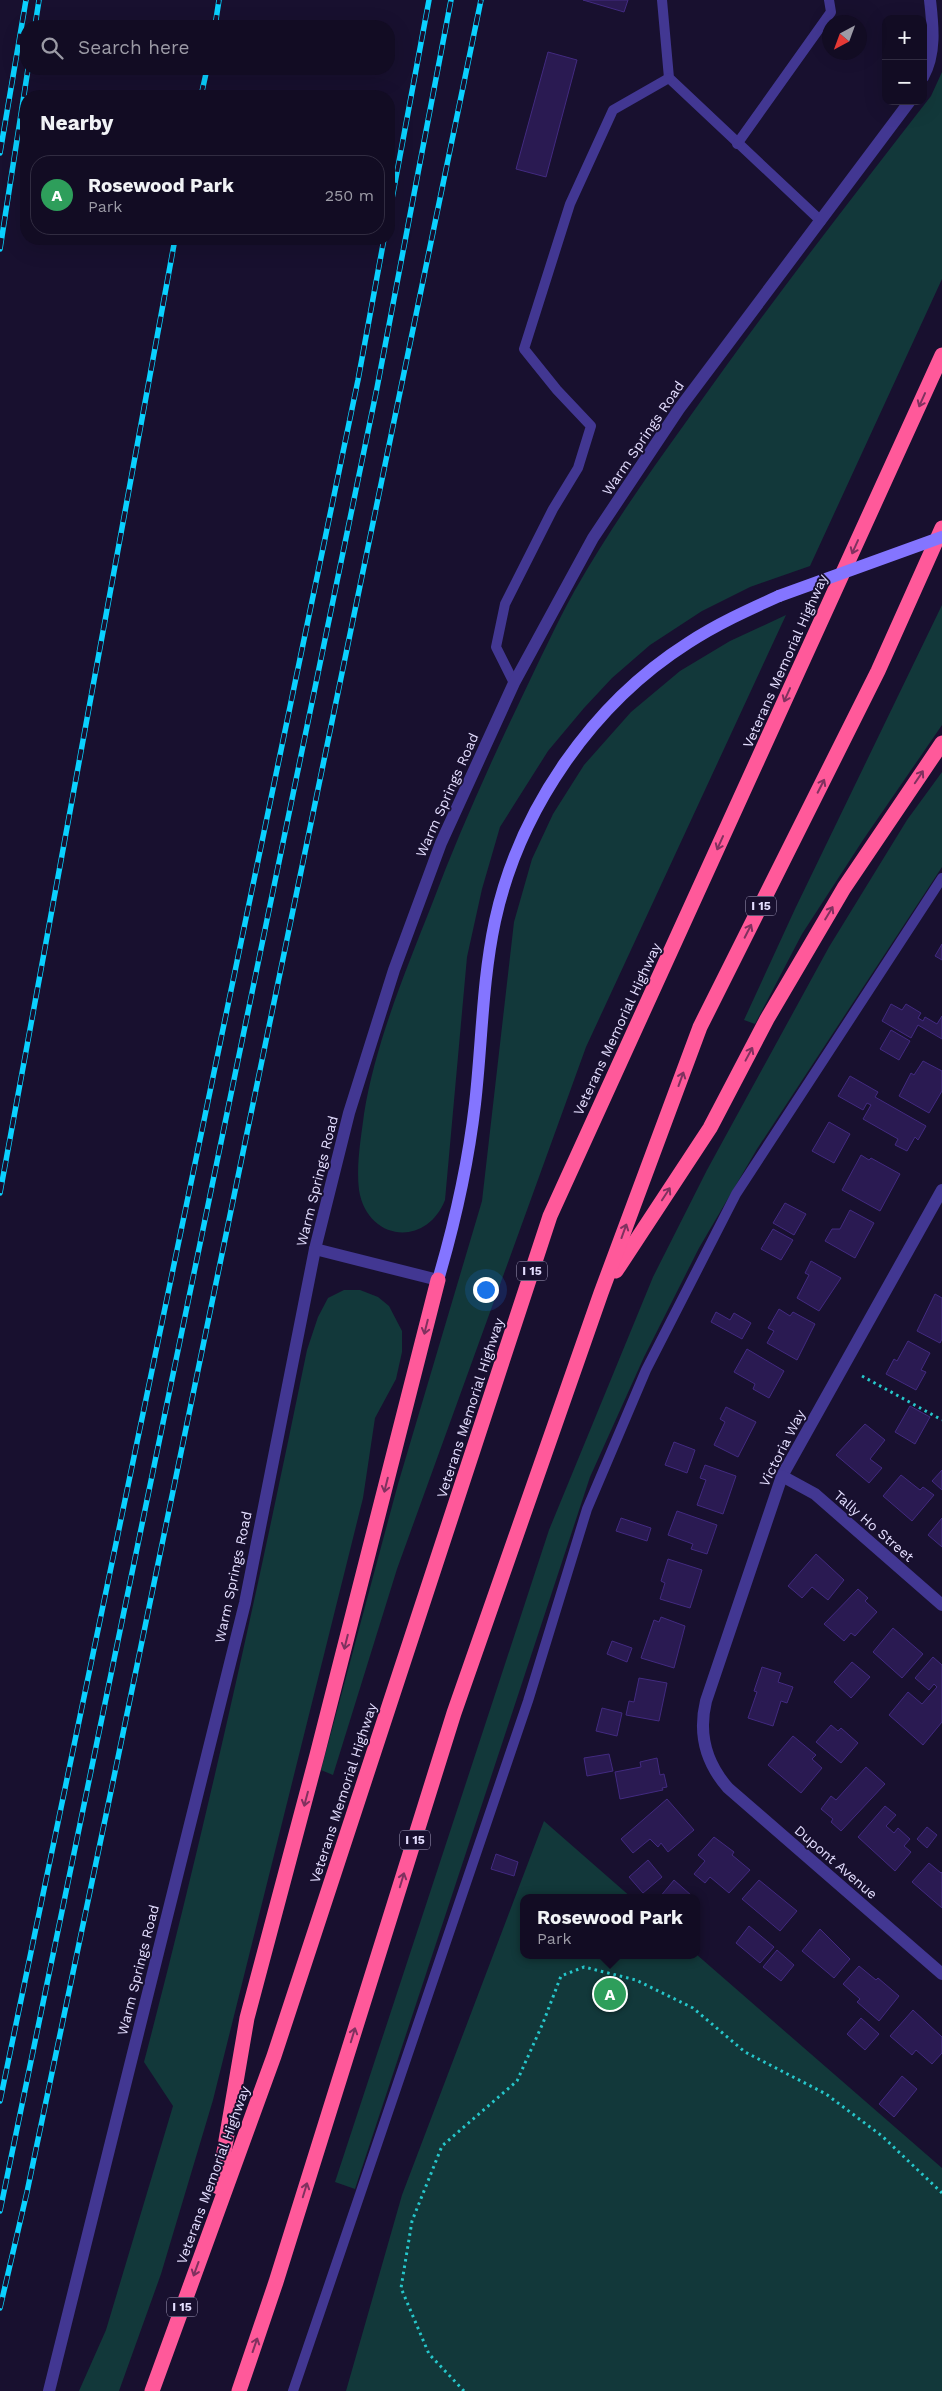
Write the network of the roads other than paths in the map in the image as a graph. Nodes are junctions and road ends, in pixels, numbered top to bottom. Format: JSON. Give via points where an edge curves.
{"nodes":[{"id":1,"x":662,"y":0,"type":"edge"},
{"id":2,"x":829,"y":0,"type":"edge"},
{"id":3,"x":930,"y":0,"type":"edge"},
{"id":4,"x":927,"y":70,"type":"edge"},
{"id":5,"x":669,"y":78,"type":"junction"},
{"id":6,"x":907,"y":105,"type":"edge"},
{"id":7,"x":737,"y":144,"type":"junction"},
{"id":8,"x":821,"y":221,"type":"junction"},
{"id":9,"x":942,"y":355,"type":"edge"},
{"id":10,"x":942,"y":528,"type":"edge"},
{"id":11,"x":942,"y":537,"type":"edge"},
{"id":12,"x":514,"y":683,"type":"junction"},
{"id":13,"x":942,"y":743,"type":"edge"},
{"id":14,"x":942,"y":878,"type":"edge"},
{"id":15,"x":942,"y":1190,"type":"edge"},
{"id":16,"x":316,"y":1249,"type":"junction"},
{"id":17,"x":438,"y":1280,"type":"junction"},
{"id":18,"x":601,"y":1293,"type":"junction"},
{"id":19,"x":782,"y":1476,"type":"junction"},
{"id":20,"x":942,"y":1605,"type":"edge"},
{"id":21,"x":713,"y":1769,"type":"joint"},
{"id":22,"x":942,"y":1974,"type":"edge"},
{"id":23,"x":212,"y":2223,"type":"junction"},
{"id":24,"x":49,"y":2391,"type":"edge"},
{"id":25,"x":152,"y":2391,"type":"edge"},
{"id":26,"x":239,"y":2391,"type":"edge"},
{"id":27,"x":294,"y":2391,"type":"edge"}],
"edges":[{"from":1,"to":5,"type":"lane"},
{"from":2,"to":7,"type":"lane","via":[[831,12]]},
{"from":3,"to":4,"type":"street","via":[[933,45]]},
{"from":5,"to":7,"type":"lane"},
{"from":5,"to":12,"type":"lane","via":[[613,110],[570,204],[524,349],[591,426],[578,468],[553,508],[505,604],[496,646]]},
{"from":6,"to":8,"type":"street","name":"Warm Springs Road"},
{"from":7,"to":8,"type":"lane"},
{"from":8,"to":12,"type":"street","name":"Warm Springs Road","via":[[674,417],[593,538]]},
{"from":9,"to":23,"type":"highway","name":"Veterans Memorial Highway","number":"I 15","one_way":true,"via":[[550,1216],[274,2056]]},
{"from":18,"to":10,"type":"highway","number":"I 15","one_way":true,"via":[[700,1027],[878,671]]},
{"from":11,"to":17,"type":"main road","bridge":true,"via":[[779,596],[688,643],[621,696],[569,758],[533,818],[505,882],[486,971],[476,1103],[466,1173]]},
{"from":12,"to":16,"type":"street","name":"Warm Springs Road","via":[[441,843],[394,970],[349,1113]]},
{"from":18,"to":13,"type":"highway","one_way":true,"via":[[710,1128],[767,1019],[844,888]]},
{"from":14,"to":27,"type":"lane","via":[[736,1194],[646,1370],[587,1509],[528,1701]]},
{"from":15,"to":19,"type":"street","name":"Victoria Way"},
{"from":16,"to":17,"type":"street"},
{"from":16,"to":24,"type":"street","name":"Warm Springs Road","via":[[245,1603]]},
{"from":17,"to":23,"type":"highway","one_way":true,"via":[[247,2018]]},
{"from":26,"to":18,"type":"highway","number":"I 15","one_way":true,"via":[[454,1713]]},
{"from":19,"to":20,"type":"street","name":"Tally Ho Street","via":[[810,1490]]},
{"from":19,"to":21,"type":"street","name":"Victoria Way","via":[[703,1713],[704,1742]]},
{"from":21,"to":22,"type":"street","name":"Dupont Avenue","via":[[736,1796]]},
{"from":23,"to":25,"type":"highway","name":"Veterans Memorial Highway","number":"I 15","one_way":true}]}
